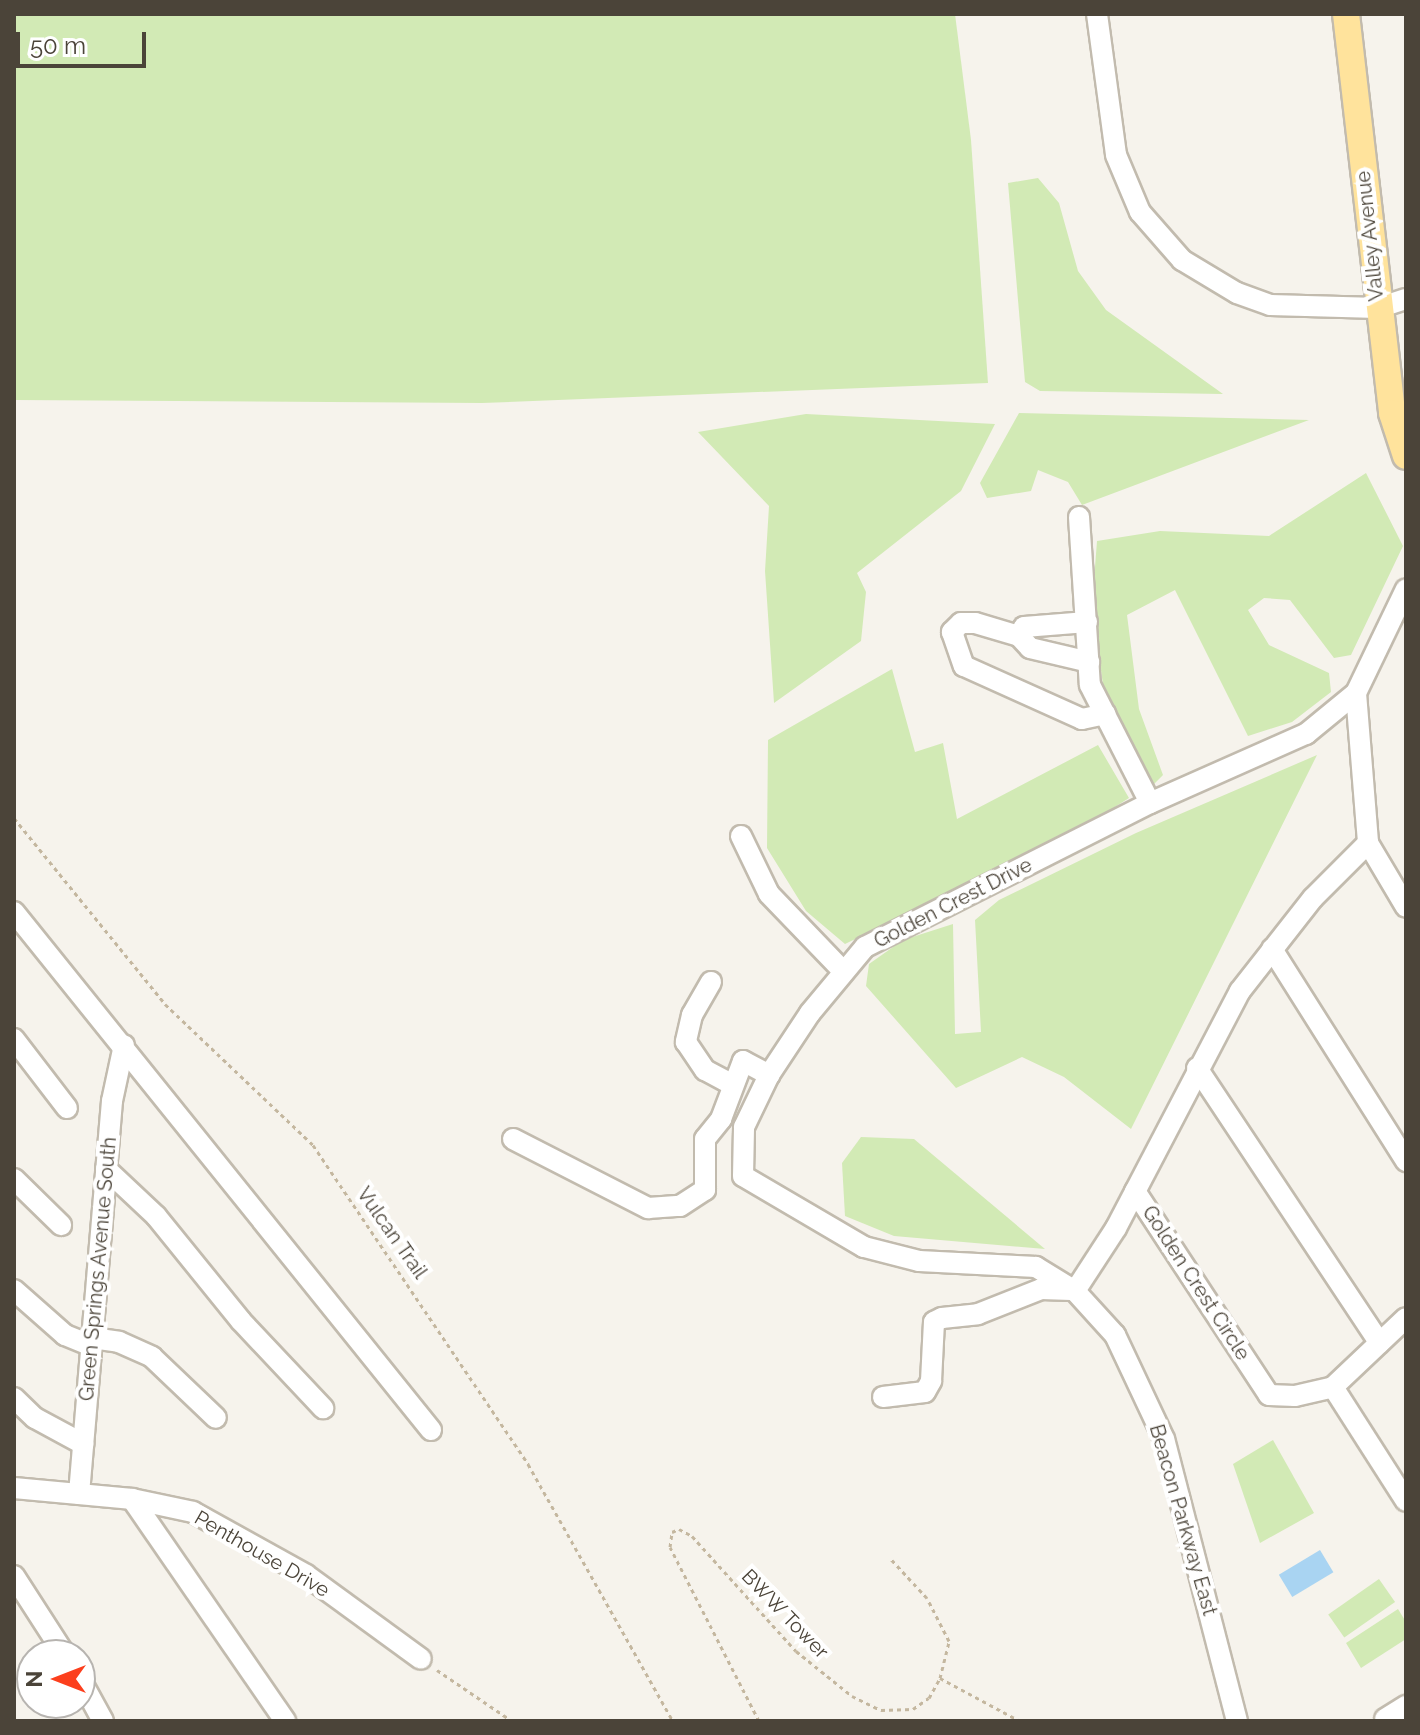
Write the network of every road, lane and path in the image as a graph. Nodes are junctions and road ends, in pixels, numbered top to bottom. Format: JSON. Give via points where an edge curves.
{"nodes":[{"id":1,"x":1097,"y":14,"type":"edge"},
{"id":2,"x":1346,"y":14,"type":"edge"},
{"id":3,"x":1406,"y":299,"type":"edge"},
{"id":4,"x":1378,"y":308,"type":"junction"},
{"id":5,"x":1406,"y":456,"type":"edge"},
{"id":6,"x":1079,"y":517,"type":"dead end"},
{"id":7,"x":1406,"y":589,"type":"edge"},
{"id":8,"x":1087,"y":622,"type":"junction"},
{"id":9,"x":1019,"y":636,"type":"junction"},
{"id":10,"x":1089,"y":662,"type":"junction"},
{"id":11,"x":1356,"y":693,"type":"junction"},
{"id":12,"x":1105,"y":714,"type":"junction"},
{"id":13,"x":1150,"y":803,"type":"junction"},
{"id":14,"x":14,"y":818,"type":"edge"},
{"id":15,"x":741,"y":836,"type":"dead end"},
{"id":16,"x":1368,"y":843,"type":"junction"},
{"id":17,"x":1406,"y":907,"type":"edge"},
{"id":18,"x":14,"y":912,"type":"edge"},
{"id":19,"x":1272,"y":949,"type":"junction"},
{"id":20,"x":844,"y":972,"type":"junction"},
{"id":21,"x":711,"y":982,"type":"dead end"},
{"id":22,"x":14,"y":1039,"type":"edge"},
{"id":23,"x":124,"y":1045,"type":"junction"},
{"id":24,"x":1197,"y":1068,"type":"junction"},
{"id":25,"x":769,"y":1075,"type":"junction"},
{"id":26,"x":731,"y":1084,"type":"junction"},
{"id":27,"x":67,"y":1108,"type":"dead end"},
{"id":28,"x":513,"y":1139,"type":"dead end"},
{"id":29,"x":1406,"y":1161,"type":"edge"},
{"id":30,"x":106,"y":1169,"type":"junction"},
{"id":31,"x":743,"y":1176,"type":"joint"},
{"id":32,"x":14,"y":1179,"type":"edge"},
{"id":33,"x":1135,"y":1191,"type":"junction"},
{"id":34,"x":61,"y":1225,"type":"dead end"},
{"id":35,"x":14,"y":1290,"type":"edge"},
{"id":36,"x":1075,"y":1291,"type":"junction"},
{"id":37,"x":1406,"y":1318,"type":"edge"},
{"id":38,"x":92,"y":1342,"type":"junction"},
{"id":39,"x":1380,"y":1343,"type":"junction"},
{"id":40,"x":1333,"y":1387,"type":"junction"},
{"id":41,"x":883,"y":1397,"type":"dead end"},
{"id":42,"x":14,"y":1398,"type":"edge"},
{"id":43,"x":323,"y":1408,"type":"dead end"},
{"id":44,"x":216,"y":1418,"type":"dead end"},
{"id":45,"x":431,"y":1430,"type":"dead end"},
{"id":46,"x":83,"y":1444,"type":"junction"},
{"id":47,"x":14,"y":1488,"type":"edge"},
{"id":48,"x":79,"y":1494,"type":"junction"},
{"id":49,"x":132,"y":1499,"type":"junction"},
{"id":50,"x":1406,"y":1501,"type":"edge"},
{"id":51,"x":890,"y":1558,"type":"dead end"},
{"id":52,"x":14,"y":1576,"type":"edge"},
{"id":53,"x":55,"y":1639,"type":"edge"},
{"id":54,"x":421,"y":1659,"type":"joint"},
{"id":55,"x":940,"y":1678,"type":"junction"},
{"id":56,"x":1406,"y":1706,"type":"edge"},
{"id":57,"x":1385,"y":1719,"type":"dead end"},
{"id":58,"x":285,"y":1721,"type":"edge"},
{"id":59,"x":512,"y":1721,"type":"edge"},
{"id":60,"x":673,"y":1721,"type":"edge"},
{"id":61,"x":759,"y":1721,"type":"edge"},
{"id":62,"x":1020,"y":1721,"type":"edge"},
{"id":63,"x":1237,"y":1721,"type":"edge"}],
"edges":[{"from":1,"to":4,"type":"street","via":[[1116,155],[1140,212],[1182,260],[1237,293],[1270,305]]},
{"from":2,"to":4,"type":"main road","name":"Valley Avenue"},
{"from":3,"to":4,"type":"street"},
{"from":4,"to":5,"type":"main road","name":"Valley Avenue","via":[[1392,413]]},
{"from":6,"to":8,"type":"street"},
{"from":7,"to":11,"type":"street","name":"Golden Crest Drive"},
{"from":8,"to":9,"type":"street","via":[[1024,627]]},
{"from":8,"to":10,"type":"street"},
{"from":9,"to":10,"type":"street","via":[[1030,648]]},
{"from":9,"to":12,"type":"street","via":[[975,623],[961,623],[952,632],[964,666],[1082,719]]},
{"from":10,"to":12,"type":"street","via":[[1090,685]]},
{"from":11,"to":13,"type":"street","name":"Golden Crest Drive","via":[[1306,734]]},
{"from":11,"to":16,"type":"street"},
{"from":12,"to":13,"type":"street"},
{"from":13,"to":20,"type":"street","name":"Golden Crest Drive","via":[[865,947]]},
{"from":14,"to":60,"type":"path","name":"Vulcan Trail","via":[[165,1004],[313,1145],[528,1464]]},
{"from":15,"to":20,"type":"street","via":[[769,894]]},
{"from":16,"to":17,"type":"street"},
{"from":16,"to":19,"type":"street","name":"Golden Crest Circle"},
{"from":18,"to":23,"type":"street"},
{"from":19,"to":24,"type":"street","name":"Golden Crest Circle","via":[[1240,991]]},
{"from":19,"to":29,"type":"street"},
{"from":20,"to":25,"type":"street","name":"Golden Crest Drive"},
{"from":21,"to":26,"type":"street","via":[[692,1015],[686,1042],[705,1070]]},
{"from":22,"to":27,"type":"street"},
{"from":23,"to":30,"type":"street","name":"Green Springs Avenue South"},
{"from":23,"to":45,"type":"street"},
{"from":24,"to":33,"type":"street","name":"Golden Crest Circle"},
{"from":24,"to":39,"type":"street"},
{"from":25,"to":26,"type":"street","via":[[743,1061]]},
{"from":25,"to":31,"type":"street","name":"Golden Crest Drive","via":[[744,1127]]},
{"from":26,"to":28,"type":"street","via":[[721,1119],[705,1139],[705,1190],[680,1206],[648,1208]]},
{"from":30,"to":38,"type":"street","name":"Green Springs Avenue South"},
{"from":30,"to":43,"type":"street","via":[[156,1216],[241,1321]]},
{"from":31,"to":36,"type":"street","name":"Beacon Parkway East","via":[[864,1247],[919,1261],[1036,1267]]},
{"from":32,"to":34,"type":"street"},
{"from":33,"to":36,"type":"street"},
{"from":33,"to":40,"type":"street","name":"Golden Crest Circle","via":[[1269,1395],[1295,1396]]},
{"from":35,"to":38,"type":"street","via":[[65,1335]]},
{"from":36,"to":41,"type":"street","via":[[1041,1289],[978,1314],[934,1322],[925,1392]]},
{"from":36,"to":63,"type":"street","name":"Beacon Parkway East","via":[[1115,1335],[1164,1439]]},
{"from":37,"to":39,"type":"street"},
{"from":38,"to":44,"type":"street","via":[[119,1342],[152,1357]]},
{"from":38,"to":46,"type":"street","name":"Green Springs Avenue South"},
{"from":39,"to":40,"type":"street"},
{"from":40,"to":50,"type":"street"},
{"from":42,"to":46,"type":"street","via":[[35,1418]]},
{"from":46,"to":48,"type":"street","name":"Green Springs Avenue South"},
{"from":47,"to":48,"type":"street","name":"Penthouse Drive"},
{"from":48,"to":49,"type":"street","name":"Penthouse Drive"},
{"from":49,"to":54,"type":"street","name":"Penthouse Drive","via":[[193,1512],[231,1533],[306,1575]]},
{"from":49,"to":58,"type":"street"},
{"from":51,"to":55,"type":"path","name":"BWW Tower","via":[[940,1617],[949,1641]]},
{"from":52,"to":53,"type":"street"},
{"from":54,"to":59,"type":"path"},
{"from":55,"to":61,"type":"path","name":"BWW Tower","via":[[929,1698],[913,1709],[881,1710],[852,1696],[796,1651],[692,1536],[679,1529],[672,1532],[670,1547]]},
{"from":55,"to":62,"type":"path"},
{"from":56,"to":57,"type":"street"}]}
